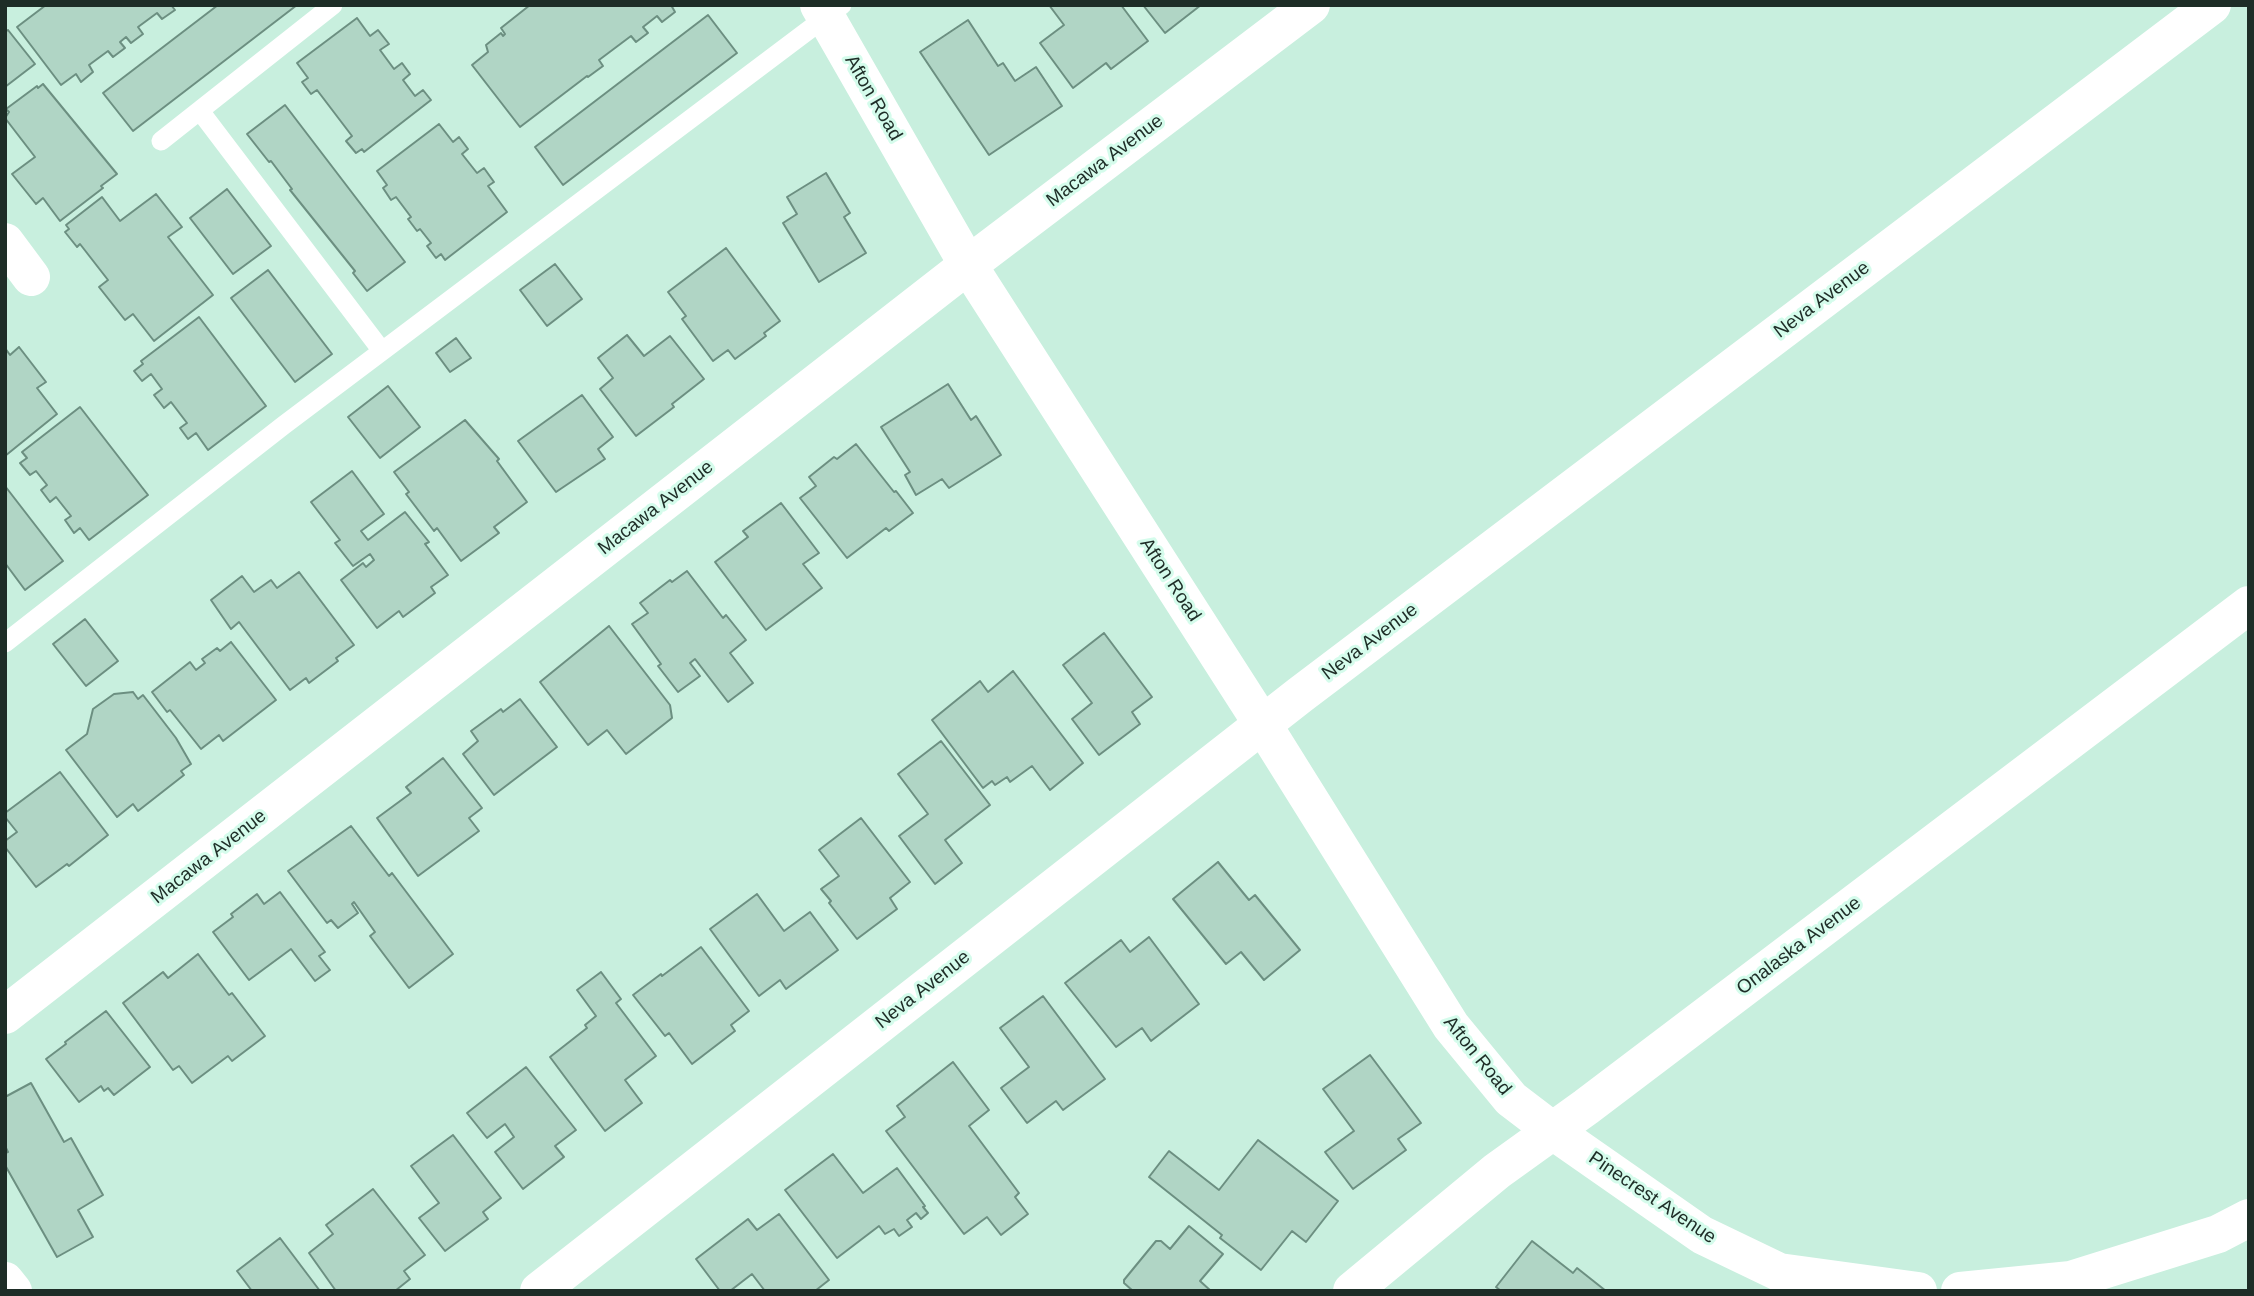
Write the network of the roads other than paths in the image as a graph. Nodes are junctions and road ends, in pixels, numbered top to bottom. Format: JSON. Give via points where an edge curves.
{"nodes":[{"id":1,"x":333,"y":5,"type":"edge"},
{"id":2,"x":1311,"y":5,"type":"edge"},
{"id":3,"x":2211,"y":5,"type":"edge"},
{"id":4,"x":829,"y":9,"type":"edge"},
{"id":5,"x":200,"y":111,"type":"junction"},
{"id":6,"x":161,"y":141,"type":"dead end"},
{"id":7,"x":5,"y":242,"type":"edge"},
{"id":8,"x":968,"y":265,"type":"junction"},
{"id":9,"x":31,"y":276,"type":"dead end"},
{"id":10,"x":382,"y":351,"type":"junction"},
{"id":11,"x":2249,"y":606,"type":"edge"},
{"id":12,"x":9,"y":632,"type":"edge"},
{"id":13,"x":1263,"y":725,"type":"junction"},
{"id":14,"x":5,"y":1015,"type":"edge"},
{"id":15,"x":1553,"y":1131,"type":"junction"},
{"id":16,"x":2249,"y":1219,"type":"edge"},
{"id":17,"x":5,"y":1281,"type":"edge"},
{"id":18,"x":13,"y":1291,"type":"edge"},
{"id":19,"x":539,"y":1291,"type":"edge"},
{"id":20,"x":1352,"y":1291,"type":"edge"},
{"id":21,"x":1918,"y":1291,"type":"edge"},
{"id":22,"x":1960,"y":1291,"type":"edge"}],
"edges":[{"from":1,"to":5,"type":"lane"},
{"from":2,"to":8,"type":"street","name":"Macawa Avenue"},
{"from":3,"to":13,"type":"street","name":"Neva Avenue"},
{"from":4,"to":8,"type":"street","name":"Afton Road"},
{"from":4,"to":10,"type":"lane"},
{"from":5,"to":6,"type":"lane"},
{"from":5,"to":10,"type":"lane"},
{"from":7,"to":9,"type":"street"},
{"from":8,"to":13,"type":"street","name":"Afton Road"},
{"from":8,"to":14,"type":"street","name":"Macawa Avenue"},
{"from":10,"to":12,"type":"lane"},
{"from":11,"to":15,"type":"street","name":"Onalaska Avenue"},
{"from":13,"to":15,"type":"street","name":"Afton Road","via":[[1451,1026],[1511,1099]]},
{"from":13,"to":19,"type":"street","name":"Neva Avenue"},
{"from":15,"to":20,"type":"street","name":"Onalaska Avenue","via":[[1497,1171]]},
{"from":15,"to":21,"type":"street","name":"Pinecrest Avenue","via":[[1702,1236],[1779,1272]]},
{"from":16,"to":22,"type":"street","via":[[2218,1234],[2071,1280]]},
{"from":17,"to":18,"type":"street"}]}
